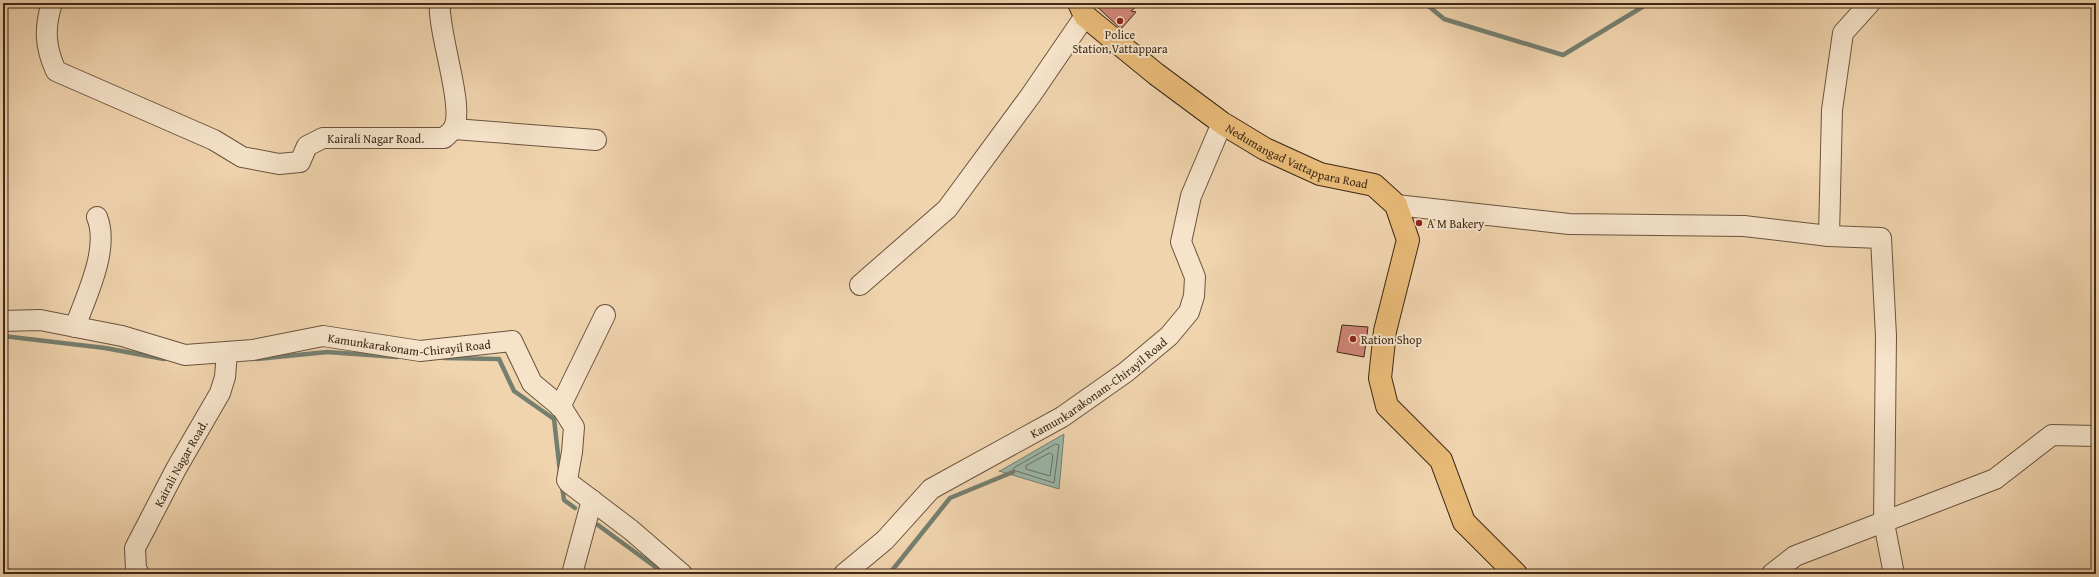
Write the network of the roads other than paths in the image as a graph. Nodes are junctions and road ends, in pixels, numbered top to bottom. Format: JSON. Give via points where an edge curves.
{"nodes":[{"id":1,"x":52,"y":3,"type":"edge"},
{"id":2,"x":440,"y":3,"type":"edge"},
{"id":3,"x":1870,"y":3,"type":"edge"},
{"id":4,"x":1082,"y":10,"type":"edge"},
{"id":5,"x":1222,"y":123,"type":"junction"},
{"id":6,"x":454,"y":129,"type":"junction"},
{"id":7,"x":596,"y":140,"type":"dead end"},
{"id":8,"x":1396,"y":205,"type":"junction"},
{"id":9,"x":97,"y":217,"type":"dead end"},
{"id":10,"x":1829,"y":236,"type":"junction"},
{"id":11,"x":860,"y":285,"type":"dead end"},
{"id":12,"x":605,"y":314,"type":"dead end"},
{"id":13,"x":3,"y":321,"type":"edge"},
{"id":14,"x":74,"y":327,"type":"junction"},
{"id":15,"x":227,"y":352,"type":"junction"},
{"id":16,"x":560,"y":406,"type":"junction"},
{"id":17,"x":2096,"y":436,"type":"edge"},
{"id":18,"x":592,"y":500,"type":"junction"},
{"id":19,"x":1884,"y":523,"type":"junction"},
{"id":20,"x":846,"y":573,"type":"edge"},
{"id":21,"x":139,"y":574,"type":"edge"},
{"id":22,"x":572,"y":574,"type":"edge"},
{"id":23,"x":682,"y":574,"type":"edge"},
{"id":24,"x":1516,"y":574,"type":"edge"},
{"id":25,"x":1772,"y":574,"type":"edge"},
{"id":26,"x":1894,"y":574,"type":"edge"}],
"edges":[{"from":1,"to":6,"type":"street","name":"Kairali Nagar Road.","via":[[47,20],[48,52],[56,71],[214,140],[242,157],[279,164],[300,162],[306,146],[323,138],[444,138]]},
{"from":2,"to":6,"type":"street","via":[[456,114]]},
{"from":3,"to":10,"type":"street","via":[[1843,33],[1832,110]]},
{"from":4,"to":5,"type":"main road","name":"Nedumangad Vattappara Road","via":[[1156,74]]},
{"from":4,"to":11,"type":"street","via":[[1031,95],[947,209]]},
{"from":5,"to":8,"type":"main road","name":"Nedumangad Vattappara Road","via":[[1265,149],[1320,174],[1374,185]]},
{"from":5,"to":20,"type":"street","name":"Kamunkarakonam-Chirayil Road","via":[[1192,196],[1181,242],[1195,277],[1194,296],[1188,312],[1170,336],[1126,372],[1062,417],[931,489],[885,540]]},
{"from":6,"to":7,"type":"street"},
{"from":8,"to":10,"type":"street","via":[[1569,224],[1744,226]]},
{"from":8,"to":24,"type":"main road","name":"Nedumangad Vattappara Road","via":[[1408,240],[1384,339],[1380,378],[1387,406],[1441,460],[1464,522]]},
{"from":9,"to":14,"type":"street","via":[[101,226],[101,247]]},
{"from":10,"to":19,"type":"street","via":[[1881,238],[1886,336]]},
{"from":12,"to":16,"type":"street"},
{"from":13,"to":14,"type":"street","name":"Kamunkarakonam-Chirayil Road","via":[[40,320]]},
{"from":14,"to":15,"type":"street","name":"Kamunkarakonam-Chirayil Road","via":[[122,336],[185,355]]},
{"from":15,"to":16,"type":"street","name":"Kamunkarakonam-Chirayil Road","via":[[253,350],[323,336],[420,351],[512,341],[532,384]]},
{"from":15,"to":21,"type":"street","name":"Kairali Nagar Road.","via":[[225,377],[220,393],[134,548]]},
{"from":16,"to":18,"type":"street","name":"Kamunkarakonam-Chirayil Road","via":[[574,426],[567,480]]},
{"from":17,"to":19,"type":"street","via":[[2052,435],[1995,479]]},
{"from":18,"to":22,"type":"street"},
{"from":18,"to":23,"type":"street","name":"Kamunkarakonam-Chirayil Road"},
{"from":19,"to":25,"type":"street","via":[[1795,556]]},
{"from":19,"to":26,"type":"street"}]}
